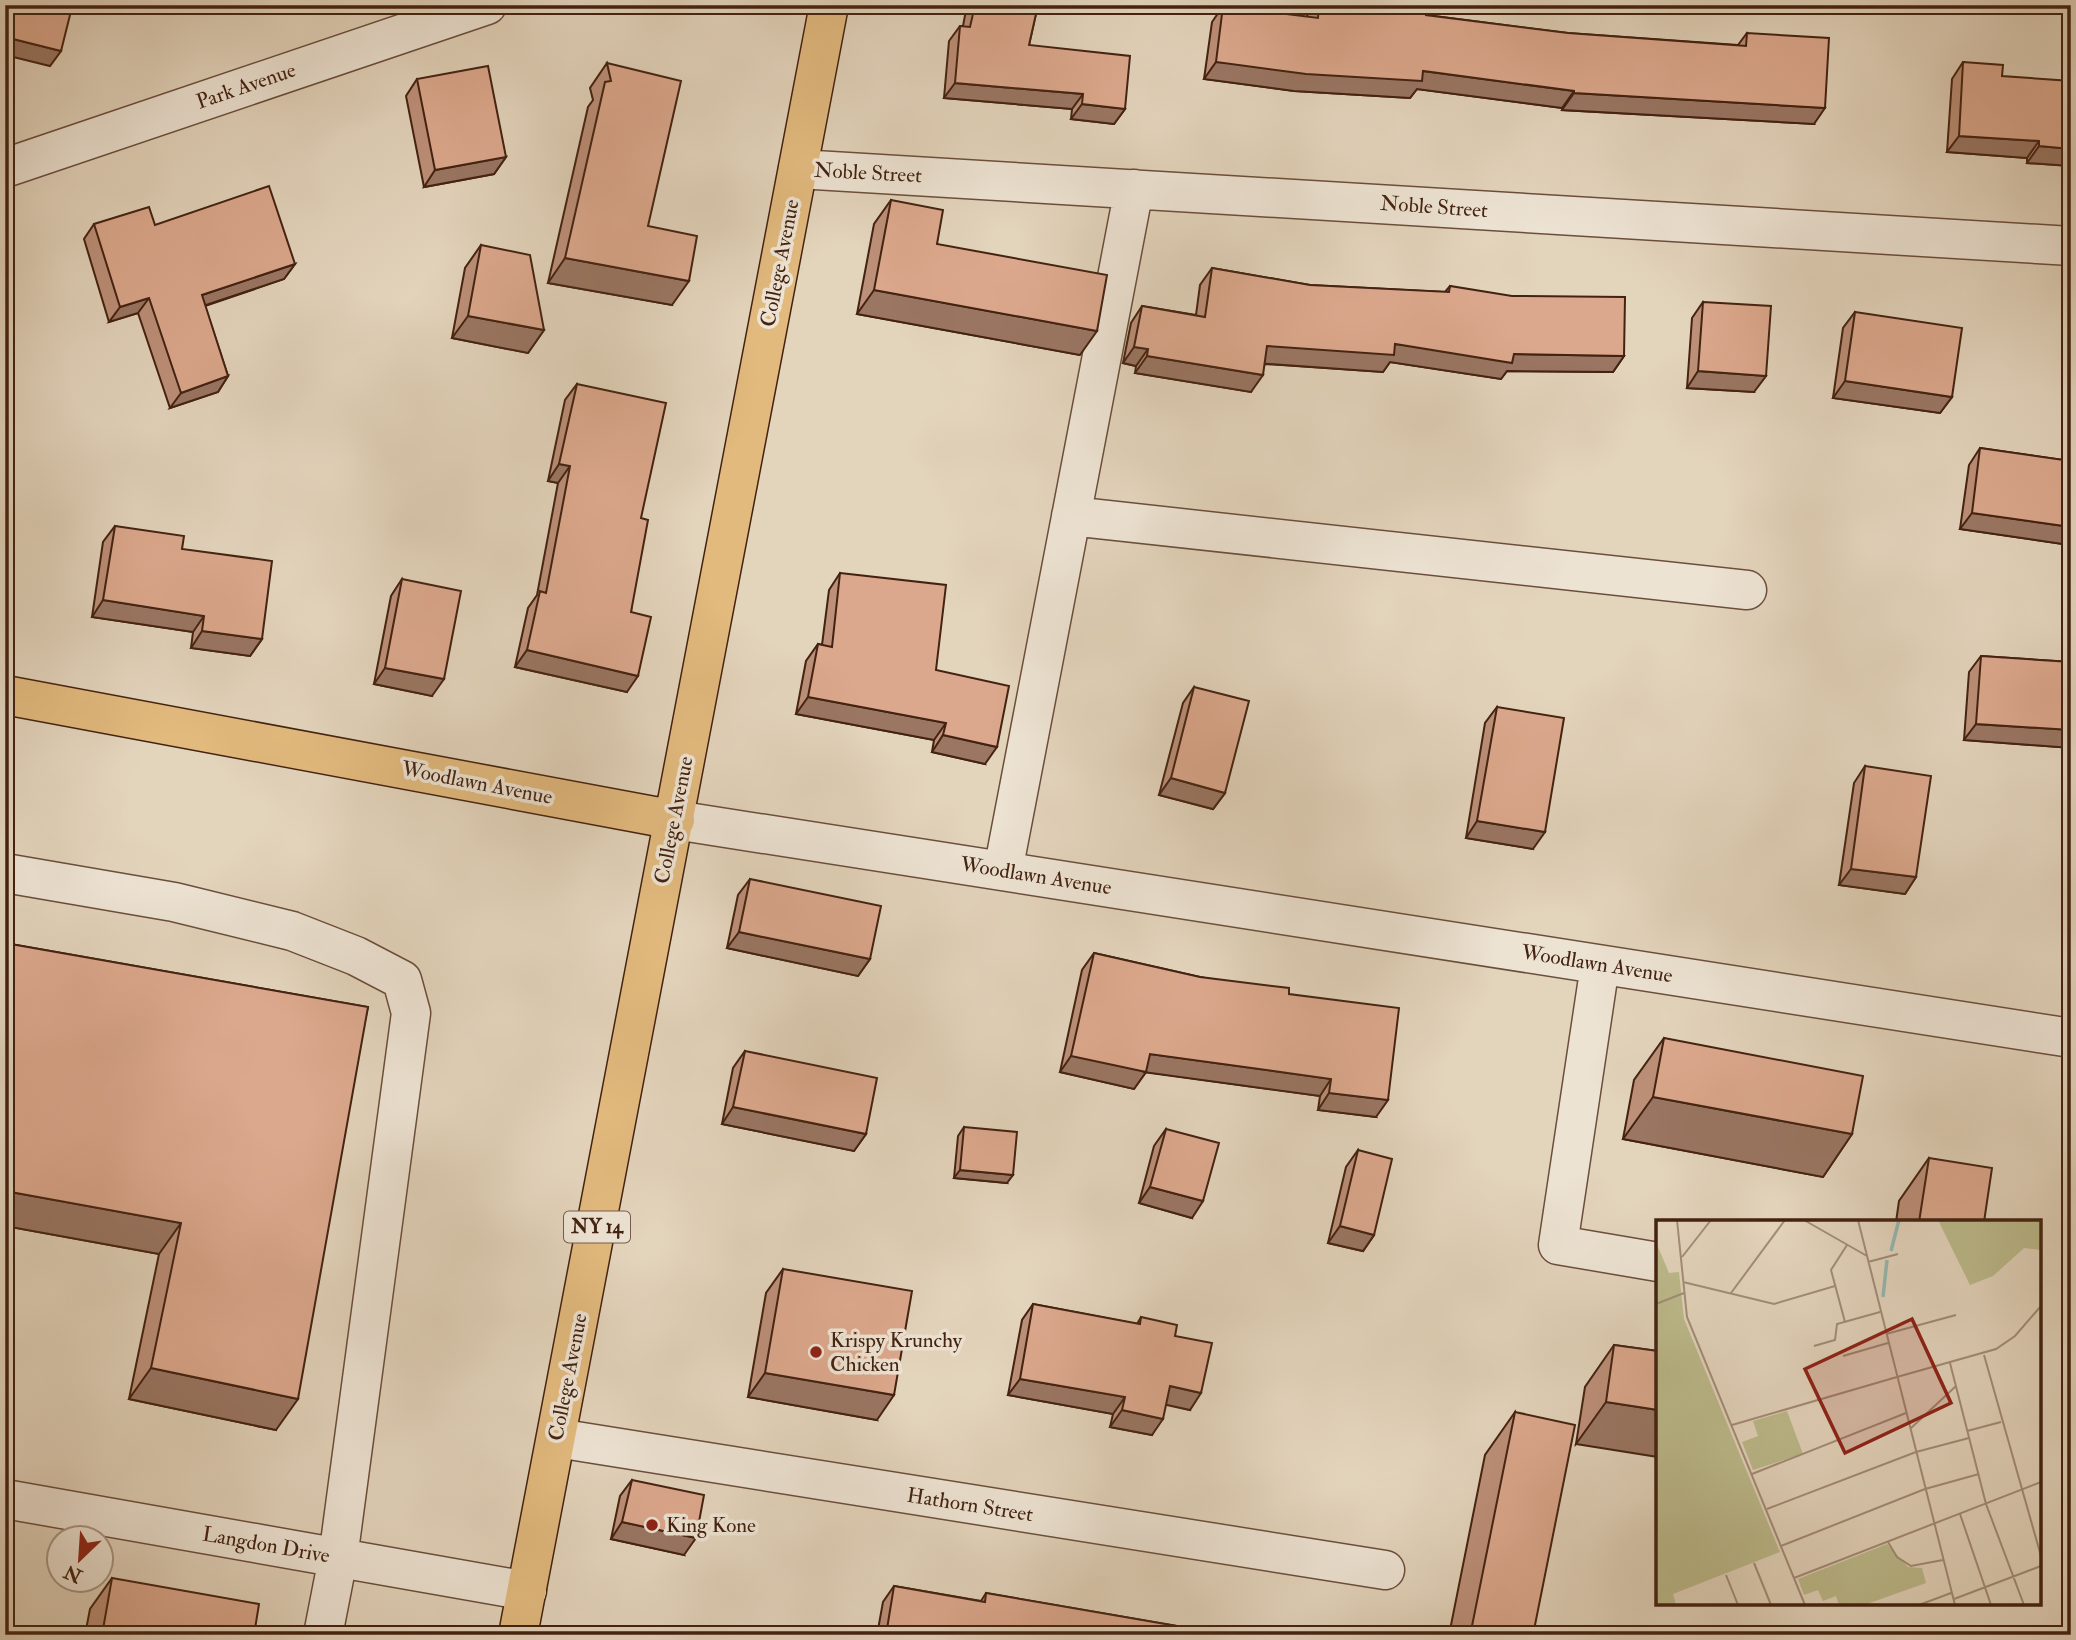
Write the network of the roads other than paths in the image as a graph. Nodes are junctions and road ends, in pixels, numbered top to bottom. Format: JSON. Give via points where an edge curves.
{"nodes":[{"id":1,"x":487,"y":5,"type":"edge"},
{"id":2,"x":829,"y":5,"type":"edge"},
{"id":3,"x":5,"y":168,"type":"edge"},
{"id":4,"x":798,"y":169,"type":"junction"},
{"id":5,"x":1134,"y":189,"type":"junction"},
{"id":6,"x":2071,"y":246,"type":"edge"},
{"id":7,"x":1071,"y":516,"type":"junction"},
{"id":8,"x":1746,"y":590,"type":"dead end"},
{"id":9,"x":5,"y":695,"type":"edge"},
{"id":10,"x":674,"y":820,"type":"junction"},
{"id":11,"x":1003,"y":871,"type":"junction"},
{"id":12,"x":5,"y":873,"type":"edge"},
{"id":13,"x":1600,"y":965,"type":"junction"},
{"id":14,"x":2071,"y":1038,"type":"edge"},
{"id":15,"x":1656,"y":1262,"type":"edge"},
{"id":16,"x":556,"y":1438,"type":"junction"},
{"id":17,"x":5,"y":1499,"type":"edge"},
{"id":18,"x":338,"y":1558,"type":"junction"},
{"id":19,"x":1385,"y":1570,"type":"dead end"},
{"id":20,"x":527,"y":1591,"type":"junction"},
{"id":21,"x":323,"y":1635,"type":"edge"},
{"id":22,"x":519,"y":1635,"type":"edge"}],
"edges":[{"from":1,"to":3,"type":"street","name":"Park Avenue"},
{"from":2,"to":4,"type":"main road","name":"College Avenue"},
{"from":4,"to":5,"type":"street","name":"Noble Street"},
{"from":4,"to":10,"type":"main road","name":"College Avenue"},
{"from":5,"to":6,"type":"street","name":"Noble Street"},
{"from":5,"to":7,"type":"street"},
{"from":7,"to":8,"type":"street"},
{"from":7,"to":11,"type":"street"},
{"from":9,"to":10,"type":"main road","name":"Woodlawn Avenue"},
{"from":10,"to":11,"type":"street","name":"Woodlawn Avenue"},
{"from":10,"to":16,"type":"main road","name":"College Avenue","number":"NY 14"},
{"from":11,"to":13,"type":"street","name":"Woodlawn Avenue"},
{"from":12,"to":18,"type":"street","via":[[174,902],[292,931],[402,980],[411,1013]]},
{"from":13,"to":14,"type":"street","name":"Woodlawn Avenue"},
{"from":13,"to":15,"type":"street","via":[[1558,1245]]},
{"from":16,"to":19,"type":"street","name":"Hathorn Street"},
{"from":16,"to":20,"type":"main road","name":"College Avenue","number":"NY 14"},
{"from":17,"to":18,"type":"street","name":"Langdon Drive"},
{"from":18,"to":20,"type":"street","name":"Langdon Drive"},
{"from":18,"to":21,"type":"street"},
{"from":20,"to":22,"type":"main road","name":"College Avenue","number":"NY 14"}]}
